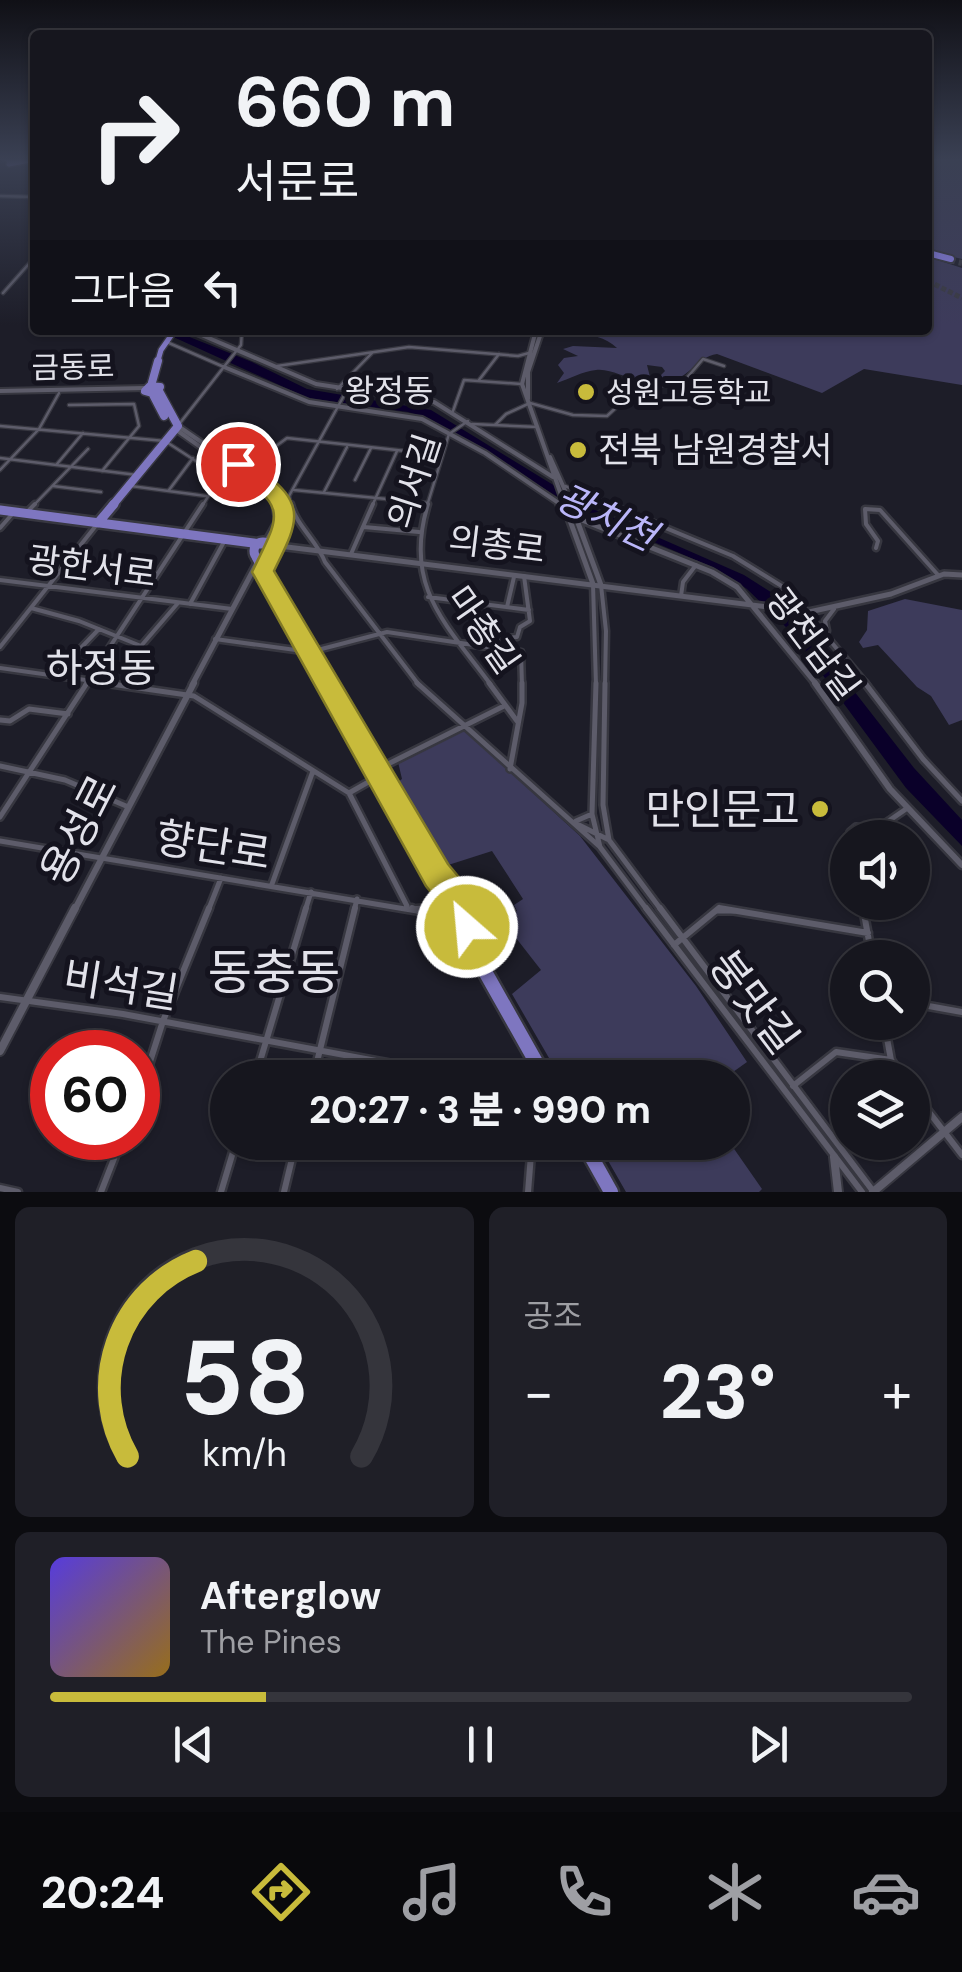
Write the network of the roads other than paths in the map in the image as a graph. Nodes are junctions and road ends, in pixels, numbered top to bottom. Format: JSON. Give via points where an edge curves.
{"nodes":[{"id":1,"x":932,"y":255,"type":"edge"},
{"id":2,"x":950,"y":259,"type":"tunnel mouth"},
{"id":3,"x":30,"y":262,"type":"edge"},
{"id":4,"x":1,"y":294,"type":"edge"},
{"id":5,"x":172,"y":335,"type":"edge"},
{"id":6,"x":203,"y":335,"type":"edge"},
{"id":7,"x":241,"y":335,"type":"edge"},
{"id":8,"x":537,"y":335,"type":"edge"},
{"id":9,"x":538,"y":335,"type":"edge"},
{"id":10,"x":169,"y":341,"type":"junction"},
{"id":11,"x":238,"y":349,"type":"junction"},
{"id":12,"x":373,"y":352,"type":"junction"},
{"id":13,"x":528,"y":353,"type":"junction"},
{"id":14,"x":499,"y":354,"type":"junction"},
{"id":15,"x":518,"y":356,"type":"junction"},
{"id":16,"x":526,"y":361,"type":"junction"},
{"id":17,"x":225,"y":366,"type":"junction"},
{"id":18,"x":278,"y":366,"type":"junction"},
{"id":19,"x":724,"y":366,"type":"dead end"},
{"id":20,"x":479,"y":380,"type":"junction"},
{"id":21,"x":522,"y":384,"type":"junction"},
{"id":22,"x":152,"y":389,"type":"junction"},
{"id":23,"x":337,"y":389,"type":"junction"},
{"id":24,"x":346,"y":391,"type":"junction"},
{"id":25,"x":0,"y":392,"type":"edge"},
{"id":26,"x":59,"y":393,"type":"junction"},
{"id":27,"x":529,"y":401,"type":"junction"},
{"id":28,"x":69,"y":404,"type":"dead end"},
{"id":29,"x":337,"y":405,"type":"junction"},
{"id":30,"x":453,"y":411,"type":"junction"},
{"id":31,"x":171,"y":416,"type":"junction"},
{"id":32,"x":185,"y":416,"type":"junction"},
{"id":33,"x":468,"y":423,"type":"junction"},
{"id":34,"x":495,"y":425,"type":"junction"},
{"id":35,"x":0,"y":426,"type":"edge"},
{"id":36,"x":177,"y":427,"type":"junction"},
{"id":37,"x":538,"y":427,"type":"junction"},
{"id":38,"x":38,"y":428,"type":"junction"},
{"id":39,"x":82,"y":433,"type":"junction"},
{"id":40,"x":450,"y":433,"type":"junction"},
{"id":41,"x":186,"y":437,"type":"junction"},
{"id":42,"x":130,"y":438,"type":"junction"},
{"id":43,"x":167,"y":439,"type":"junction"},
{"id":44,"x":318,"y":442,"type":"junction"},
{"id":45,"x":70,"y":446,"type":"junction"},
{"id":46,"x":348,"y":446,"type":"junction"},
{"id":47,"x":371,"y":448,"type":"junction"},
{"id":48,"x":397,"y":450,"type":"junction"},
{"id":49,"x":442,"y":455,"type":"junction"},
{"id":50,"x":550,"y":457,"type":"junction"},
{"id":51,"x":0,"y":458,"type":"edge"},
{"id":52,"x":193,"y":458,"type":"junction"},
{"id":53,"x":10,"y":460,"type":"junction"},
{"id":54,"x":238,"y":464,"type":"junction"},
{"id":55,"x":56,"y":465,"type":"junction"},
{"id":56,"x":230,"y":466,"type":"junction"},
{"id":57,"x":72,"y":467,"type":"junction"},
{"id":58,"x":535,"y":467,"type":"junction"},
{"id":59,"x":0,"y":470,"type":"edge"},
{"id":60,"x":102,"y":470,"type":"junction"},
{"id":61,"x":551,"y":470,"type":"junction"},
{"id":62,"x":137,"y":475,"type":"junction"},
{"id":63,"x":219,"y":476,"type":"junction"},
{"id":64,"x":356,"y":480,"type":"dead end"},
{"id":65,"x":555,"y":481,"type":"junction"},
{"id":66,"x":53,"y":486,"type":"junction"},
{"id":67,"x":128,"y":486,"type":"junction"},
{"id":68,"x":566,"y":488,"type":"junction"},
{"id":69,"x":169,"y":490,"type":"junction"},
{"id":70,"x":292,"y":491,"type":"junction"},
{"id":71,"x":101,"y":492,"type":"dead end"},
{"id":72,"x":324,"y":492,"type":"junction"},
{"id":73,"x":206,"y":496,"type":"junction"},
{"id":74,"x":280,"y":496,"type":"junction"},
{"id":75,"x":376,"y":498,"type":"junction"},
{"id":76,"x":428,"y":503,"type":"junction"},
{"id":77,"x":565,"y":508,"type":"junction"},
{"id":78,"x":0,"y":510,"type":"edge"},
{"id":79,"x":14,"y":512,"type":"junction"},
{"id":80,"x":292,"y":512,"type":"junction"},
{"id":81,"x":26,"y":514,"type":"junction"},
{"id":82,"x":576,"y":516,"type":"junction"},
{"id":83,"x":98,"y":523,"type":"junction"},
{"id":84,"x":282,"y":524,"type":"junction"},
{"id":85,"x":362,"y":526,"type":"junction"},
{"id":86,"x":0,"y":528,"type":"edge"},
{"id":87,"x":419,"y":532,"type":"junction"},
{"id":88,"x":180,"y":534,"type":"junction"},
{"id":89,"x":279,"y":537,"type":"junction"},
{"id":90,"x":227,"y":540,"type":"junction"},
{"id":91,"x":289,"y":547,"type":"junction"},
{"id":92,"x":876,"y":548,"type":"dead end"},
{"id":93,"x":318,"y":550,"type":"junction"},
{"id":94,"x":351,"y":554,"type":"junction"},
{"id":95,"x":264,"y":555,"type":"junction"},
{"id":96,"x":418,"y":563,"type":"junction"},
{"id":97,"x":696,"y":565,"type":"junction"},
{"id":98,"x":588,"y":570,"type":"junction"},
{"id":99,"x":515,"y":575,"type":"junction"},
{"id":100,"x":524,"y":576,"type":"junction"},
{"id":101,"x":940,"y":576,"type":"junction"},
{"id":102,"x":962,"y":576,"type":"edge"},
{"id":103,"x":0,"y":580,"type":"edge"},
{"id":104,"x":566,"y":581,"type":"junction"},
{"id":105,"x":592,"y":584,"type":"junction"},
{"id":106,"x":602,"y":585,"type":"junction"},
{"id":107,"x":48,"y":586,"type":"junction"},
{"id":108,"x":681,"y":596,"type":"junction"},
{"id":109,"x":428,"y":597,"type":"junction"},
{"id":110,"x":140,"y":599,"type":"junction"},
{"id":111,"x":178,"y":602,"type":"junction"},
{"id":112,"x":190,"y":604,"type":"junction"},
{"id":113,"x":755,"y":605,"type":"junction"},
{"id":114,"x":507,"y":607,"type":"junction"},
{"id":115,"x":31,"y":608,"type":"junction"},
{"id":116,"x":232,"y":608,"type":"junction"},
{"id":117,"x":834,"y":608,"type":"junction"},
{"id":118,"x":529,"y":610,"type":"junction"},
{"id":119,"x":809,"y":612,"type":"junction"},
{"id":120,"x":99,"y":628,"type":"junction"},
{"id":121,"x":377,"y":633,"type":"junction"},
{"id":122,"x":829,"y":636,"type":"junction"},
{"id":123,"x":118,"y":637,"type":"junction"},
{"id":124,"x":216,"y":639,"type":"junction"},
{"id":125,"x":460,"y":642,"type":"junction"},
{"id":126,"x":0,"y":647,"type":"edge"},
{"id":127,"x":500,"y":648,"type":"junction"},
{"id":128,"x":310,"y":652,"type":"junction"},
{"id":129,"x":0,"y":668,"type":"edge"},
{"id":130,"x":54,"y":676,"type":"junction"},
{"id":131,"x":90,"y":680,"type":"junction"},
{"id":132,"x":186,"y":693,"type":"junction"},
{"id":133,"x":505,"y":706,"type":"junction"},
{"id":134,"x":68,"y":714,"type":"junction"},
{"id":135,"x":0,"y":720,"type":"edge"},
{"id":136,"x":517,"y":721,"type":"junction"},
{"id":137,"x":464,"y":726,"type":"junction"},
{"id":138,"x":0,"y":766,"type":"edge"},
{"id":139,"x":510,"y":769,"type":"junction"},
{"id":140,"x":31,"y":770,"type":"junction"},
{"id":141,"x":312,"y":771,"type":"junction"},
{"id":142,"x":379,"y":776,"type":"junction"},
{"id":143,"x":348,"y":792,"type":"junction"},
{"id":144,"x":962,"y":801,"type":"edge"},
{"id":145,"x":126,"y":806,"type":"junction"},
{"id":146,"x":906,"y":809,"type":"junction"},
{"id":147,"x":592,"y":814,"type":"junction"},
{"id":148,"x":0,"y":817,"type":"edge"},
{"id":149,"x":889,"y":820,"type":"edge"},
{"id":150,"x":571,"y":821,"type":"junction"},
{"id":151,"x":596,"y":833,"type":"junction"},
{"id":152,"x":609,"y":840,"type":"junction"},
{"id":153,"x":0,"y":841,"type":"edge"},
{"id":154,"x":600,"y":847,"type":"junction"},
{"id":155,"x":98,"y":858,"type":"junction"},
{"id":156,"x":962,"y":864,"type":"edge"},
{"id":157,"x":437,"y":875,"type":"junction"},
{"id":158,"x":221,"y":878,"type":"junction"},
{"id":159,"x":272,"y":885,"type":"junction"},
{"id":160,"x":312,"y":892,"type":"junction"},
{"id":161,"x":357,"y":899,"type":"junction"},
{"id":162,"x":458,"y":902,"type":"junction"},
{"id":163,"x":407,"y":906,"type":"junction"},
{"id":164,"x":417,"y":909,"type":"junction"},
{"id":165,"x":440,"y":910,"type":"junction"},
{"id":166,"x":865,"y":920,"type":"edge"},
{"id":167,"x":458,"y":922,"type":"junction"},
{"id":168,"x":868,"y":933,"type":"junction"},
{"id":169,"x":682,"y":939,"type":"junction"},
{"id":170,"x":869,"y":940,"type":"edge"},
{"id":171,"x":674,"y":945,"type":"junction"},
{"id":172,"x":0,"y":996,"type":"edge"},
{"id":173,"x":26,"y":1000,"type":"junction"},
{"id":174,"x":930,"y":1007,"type":"edge"},
{"id":175,"x":962,"y":1012,"type":"edge"},
{"id":176,"x":163,"y":1021,"type":"junction"},
{"id":177,"x":160,"y":1030,"type":"edge"},
{"id":178,"x":266,"y":1040,"type":"junction"},
{"id":179,"x":887,"y":1040,"type":"edge"},
{"id":180,"x":320,"y":1050,"type":"junction"},
{"id":181,"x":0,"y":1051,"type":"edge"},
{"id":182,"x":260,"y":1060,"type":"edge"},
{"id":183,"x":318,"y":1060,"type":"edge"},
{"id":184,"x":373,"y":1060,"type":"edge"},
{"id":185,"x":535,"y":1060,"type":"edge"},
{"id":186,"x":891,"y":1060,"type":"joint"},
{"id":187,"x":793,"y":1086,"type":"junction"},
{"id":188,"x":930,"y":1113,"type":"edge"},
{"id":189,"x":962,"y":1117,"type":"edge"},
{"id":190,"x":944,"y":1131,"type":"junction"},
{"id":191,"x":830,"y":1151,"type":"edge"},
{"id":192,"x":962,"y":1156,"type":"edge"},
{"id":193,"x":113,"y":1160,"type":"edge"},
{"id":194,"x":231,"y":1160,"type":"edge"},
{"id":195,"x":292,"y":1160,"type":"edge"},
{"id":196,"x":531,"y":1160,"type":"edge"},
{"id":197,"x":593,"y":1160,"type":"edge"},
{"id":198,"x":834,"y":1160,"type":"edge"},
{"id":199,"x":837,"y":1160,"type":"edge"},
{"id":200,"x":0,"y":1188,"type":"edge"},
{"id":201,"x":18,"y":1192,"type":"edge"},
{"id":202,"x":101,"y":1192,"type":"edge"},
{"id":203,"x":221,"y":1192,"type":"edge"},
{"id":204,"x":284,"y":1192,"type":"edge"},
{"id":205,"x":528,"y":1192,"type":"edge"},
{"id":206,"x":611,"y":1192,"type":"edge"},
{"id":207,"x":838,"y":1192,"type":"edge"},
{"id":208,"x":862,"y":1192,"type":"edge"},
{"id":209,"x":873,"y":1192,"type":"edge"}],
"edges":[{"from":1,"to":2,"type":"highway"},
{"from":3,"to":4,"type":"street"},
{"from":5,"to":10,"type":"main road"},
{"from":6,"to":11,"type":"street"},
{"from":7,"to":11,"type":"street"},
{"from":8,"to":13,"type":"street"},
{"from":9,"to":27,"type":"street"},
{"from":10,"to":17,"type":"street"},
{"from":10,"to":22,"type":"main road"},
{"from":11,"to":17,"type":"street"},
{"from":11,"to":18,"type":"street"},
{"from":12,"to":14,"type":"street","via":[[428,347]]},
{"from":12,"to":18,"type":"street"},
{"from":12,"to":23,"type":"street"},
{"from":13,"to":15,"type":"street"},
{"from":13,"to":16,"type":"street"},
{"from":14,"to":15,"type":"street"},
{"from":14,"to":20,"type":"street"},
{"from":15,"to":16,"type":"street"},
{"from":16,"to":21,"type":"street"},
{"from":17,"to":29,"type":"street","via":[[300,399]]},
{"from":17,"to":32,"type":"street"},
{"from":18,"to":23,"type":"street"},
{"from":19,"to":27,"type":"street","via":[[703,360],[684,380],[633,392],[607,416],[572,416]]},
{"from":20,"to":21,"type":"street"},
{"from":20,"to":30,"type":"street","via":[[464,380]]},
{"from":21,"to":27,"type":"street"},
{"from":22,"to":25,"type":"street","name":"금동로"},
{"from":22,"to":26,"type":"street","name":"금동로"},
{"from":22,"to":31,"type":"main road"},
{"from":22,"to":36,"type":"main road"},
{"from":23,"to":24,"type":"street"},
{"from":24,"to":29,"type":"street"},
{"from":24,"to":30,"type":"street","via":[[418,398]]},
{"from":25,"to":26,"type":"street","name":"금동로"},
{"from":26,"to":38,"type":"street"},
{"from":27,"to":34,"type":"street"},
{"from":27,"to":37,"type":"street"},
{"from":28,"to":42,"type":"street","via":[[134,404],[139,426]]},
{"from":29,"to":40,"type":"street","via":[[408,414]]},
{"from":29,"to":44,"type":"street"},
{"from":30,"to":33,"type":"street"},
{"from":31,"to":32,"type":"street"},
{"from":31,"to":36,"type":"main road"},
{"from":32,"to":36,"type":"street"},
{"from":33,"to":34,"type":"street","name":"의서길"},
{"from":33,"to":40,"type":"street","name":"의서길"},
{"from":33,"to":58,"type":"street"},
{"from":34,"to":37,"type":"street","name":"의서길"},
{"from":35,"to":38,"type":"street"},
{"from":36,"to":41,"type":"street"},
{"from":36,"to":43,"type":"main road"},
{"from":36,"to":54,"type":"street"},
{"from":37,"to":50,"type":"street"},
{"from":38,"to":39,"type":"street"},
{"from":38,"to":53,"type":"street"},
{"from":39,"to":42,"type":"street"},
{"from":39,"to":45,"type":"street"},
{"from":40,"to":49,"type":"street","name":"의서길"},
{"from":40,"to":77,"type":"street"},
{"from":41,"to":43,"type":"main road"},
{"from":41,"to":56,"type":"street"},
{"from":42,"to":43,"type":"street"},
{"from":42,"to":60,"type":"street"},
{"from":43,"to":52,"type":"street"},
{"from":43,"to":62,"type":"main road"},
{"from":44,"to":46,"type":"street"},
{"from":44,"to":54,"type":"street","via":[[284,438]]},
{"from":44,"to":70,"type":"street"},
{"from":45,"to":55,"type":"street"},
{"from":45,"to":57,"type":"street","via":[[88,449]]},
{"from":46,"to":47,"type":"street"},
{"from":46,"to":72,"type":"street"},
{"from":47,"to":48,"type":"street"},
{"from":47,"to":64,"type":"street"},
{"from":48,"to":49,"type":"street"},
{"from":48,"to":75,"type":"street"},
{"from":49,"to":76,"type":"street","name":"의서길"},
{"from":50,"to":61,"type":"street"},
{"from":50,"to":68,"type":"street"},
{"from":51,"to":53,"type":"street"},
{"from":52,"to":63,"type":"street"},
{"from":52,"to":69,"type":"street"},
{"from":53,"to":55,"type":"street"},
{"from":53,"to":59,"type":"street"},
{"from":54,"to":56,"type":"street"},
{"from":54,"to":74,"type":"street"},
{"from":55,"to":57,"type":"street"},
{"from":56,"to":63,"type":"street"},
{"from":56,"to":84,"type":"street","via":[[270,493]]},
{"from":57,"to":60,"type":"street"},
{"from":57,"to":66,"type":"street"},
{"from":58,"to":61,"type":"street"},
{"from":58,"to":65,"type":"street"},
{"from":60,"to":62,"type":"street"},
{"from":61,"to":65,"type":"street"},
{"from":62,"to":67,"type":"main road"},
{"from":63,"to":73,"type":"street"},
{"from":65,"to":77,"type":"street"},
{"from":66,"to":71,"type":"street"},
{"from":66,"to":81,"type":"street"},
{"from":67,"to":69,"type":"street"},
{"from":67,"to":83,"type":"main road"},
{"from":68,"to":82,"type":"street"},
{"from":68,"to":119,"type":"street","via":[[745,562]]},
{"from":69,"to":73,"type":"street"},
{"from":70,"to":72,"type":"street"},
{"from":70,"to":74,"type":"street"},
{"from":70,"to":80,"type":"street"},
{"from":72,"to":75,"type":"street"},
{"from":73,"to":88,"type":"street"},
{"from":74,"to":84,"type":"street"},
{"from":75,"to":76,"type":"street"},
{"from":75,"to":85,"type":"street"},
{"from":76,"to":87,"type":"street","name":"의서길"},
{"from":77,"to":98,"type":"street"},
{"from":78,"to":79,"type":"main road"},
{"from":79,"to":81,"type":"main road"},
{"from":79,"to":86,"type":"street"},
{"from":80,"to":84,"type":"street"},
{"from":80,"to":93,"type":"street","name":"붕맛길"},
{"from":81,"to":83,"type":"main road"},
{"from":82,"to":97,"type":"street","name":"광천남길"},
{"from":82,"to":106,"type":"street"},
{"from":83,"to":88,"type":"main road"},
{"from":83,"to":107,"type":"street"},
{"from":84,"to":89,"type":"street"},
{"from":84,"to":95,"type":"street"},
{"from":85,"to":87,"type":"street"},
{"from":85,"to":94,"type":"street"},
{"from":87,"to":96,"type":"street","name":"의서길"},
{"from":88,"to":90,"type":"main road"},
{"from":88,"to":110,"type":"street"},
{"from":89,"to":91,"type":"street"},
{"from":89,"to":95,"type":"street"},
{"from":90,"to":95,"type":"main road"},
{"from":90,"to":112,"type":"street"},
{"from":91,"to":93,"type":"street","name":"의총로"},
{"from":91,"to":95,"type":"street","name":"의총로"},
{"from":92,"to":101,"type":"street","via":[[865,509],[880,510]]},
{"from":93,"to":94,"type":"street","name":"의총로"},
{"from":93,"to":121,"type":"street","name":"붕맛길"},
{"from":94,"to":96,"type":"street","name":"의총로"},
{"from":95,"to":116,"type":"street","name":"용성로"},
{"from":95,"to":128,"type":"main road"},
{"from":96,"to":99,"type":"street","name":"의총로"},
{"from":96,"to":109,"type":"street","name":"마총길"},
{"from":97,"to":108,"type":"street"},
{"from":97,"to":113,"type":"street","name":"광천남길"},
{"from":98,"to":104,"type":"street"},
{"from":98,"to":105,"type":"street"},
{"from":99,"to":100,"type":"street","name":"의총로"},
{"from":99,"to":114,"type":"street"},
{"from":100,"to":104,"type":"street","name":"의총로"},
{"from":100,"to":118,"type":"street"},
{"from":101,"to":102,"type":"street"},
{"from":101,"to":117,"type":"street"},
{"from":103,"to":107,"type":"street","name":"광한서로"},
{"from":104,"to":105,"type":"street","name":"의총로"},
{"from":105,"to":106,"type":"street","name":"의총로"},
{"from":105,"to":147,"type":"street","name":"붕맛길"},
{"from":106,"to":108,"type":"street","name":"의총로"},
{"from":106,"to":152,"type":"street","name":"붕맛길","via":[[603,805]]},
{"from":107,"to":110,"type":"street","name":"광한서로"},
{"from":107,"to":115,"type":"street"},
{"from":108,"to":113,"type":"street","name":"의총로"},
{"from":109,"to":114,"type":"street","name":"의총로"},
{"from":109,"to":125,"type":"street","name":"마총길"},
{"from":110,"to":111,"type":"street","name":"광한서로"},
{"from":110,"to":123,"type":"street"},
{"from":111,"to":112,"type":"street","name":"광한서로"},
{"from":111,"to":123,"type":"street","name":"광한서로","via":[[141,646]]},
{"from":112,"to":116,"type":"street","name":"광한서로"},
{"from":113,"to":119,"type":"street","name":"의총로"},
{"from":113,"to":146,"type":"street","name":"광천남길"},
{"from":114,"to":118,"type":"street","name":"의총로"},
{"from":115,"to":120,"type":"street"},
{"from":115,"to":126,"type":"street"},
{"from":116,"to":124,"type":"street","name":"용성로"},
{"from":117,"to":119,"type":"street"},
{"from":117,"to":122,"type":"street","via":[[825,621]]},
{"from":118,"to":127,"type":"street","via":[[529,625]]},
{"from":119,"to":122,"type":"street"},
{"from":120,"to":123,"type":"street"},
{"from":120,"to":130,"type":"street"},
{"from":121,"to":125,"type":"street"},
{"from":121,"to":128,"type":"street"},
{"from":121,"to":137,"type":"street","name":"붕맛길","via":[[425,694]]},
{"from":122,"to":144,"type":"street"},
{"from":123,"to":131,"type":"street"},
{"from":124,"to":128,"type":"street"},
{"from":124,"to":132,"type":"street","name":"용성로"},
{"from":125,"to":127,"type":"street"},
{"from":125,"to":133,"type":"street","name":"마총길"},
{"from":127,"to":136,"type":"street","via":[[521,652]]},
{"from":128,"to":142,"type":"main road"},
{"from":129,"to":130,"type":"street"},
{"from":130,"to":131,"type":"street"},
{"from":131,"to":132,"type":"street"},
{"from":131,"to":134,"type":"street"},
{"from":132,"to":141,"type":"street"},
{"from":132,"to":145,"type":"street","name":"용성로"},
{"from":133,"to":136,"type":"street","name":"마총길"},
{"from":133,"to":137,"type":"street"},
{"from":134,"to":135,"type":"street","via":[[29,709]]},
{"from":134,"to":140,"type":"street"},
{"from":136,"to":139,"type":"street"},
{"from":137,"to":139,"type":"street","name":"붕맛길"},
{"from":137,"to":142,"type":"street","via":[[386,765]]},
{"from":138,"to":140,"type":"street"},
{"from":139,"to":150,"type":"street","name":"붕맛길"},
{"from":140,"to":145,"type":"street"},
{"from":140,"to":148,"type":"street"},
{"from":141,"to":143,"type":"street"},
{"from":141,"to":159,"type":"street"},
{"from":142,"to":143,"type":"street"},
{"from":142,"to":157,"type":"main road"},
{"from":143,"to":163,"type":"street"},
{"from":145,"to":155,"type":"street","name":"용성로"},
{"from":146,"to":149,"type":"street"},
{"from":146,"to":156,"type":"street","name":"광천남길"},
{"from":147,"to":150,"type":"street"},
{"from":147,"to":151,"type":"street","name":"붕맛길"},
{"from":150,"to":151,"type":"street","name":"붕맛길"},
{"from":150,"to":154,"type":"street","name":"붕맛길"},
{"from":151,"to":152,"type":"street","name":"붕맛길"},
{"from":151,"to":154,"type":"street","name":"붕맛길"},
{"from":152,"to":169,"type":"street","name":"붕맛길"},
{"from":153,"to":155,"type":"street","name":"향단로"},
{"from":154,"to":171,"type":"street","name":"붕맛길"},
{"from":155,"to":158,"type":"street","name":"향단로"},
{"from":155,"to":173,"type":"street","name":"용성로"},
{"from":157,"to":162,"type":"main road"},
{"from":157,"to":165,"type":"main road"},
{"from":158,"to":159,"type":"street","name":"향단로"},
{"from":158,"to":176,"type":"street"},
{"from":159,"to":160,"type":"street","name":"향단로"},
{"from":160,"to":161,"type":"street","name":"향단로"},
{"from":160,"to":178,"type":"street"},
{"from":161,"to":163,"type":"street","name":"향단로"},
{"from":161,"to":180,"type":"street"},
{"from":162,"to":165,"type":"main road"},
{"from":162,"to":167,"type":"main road"},
{"from":163,"to":164,"type":"street","name":"향단로"},
{"from":164,"to":165,"type":"street","name":"향단로"},
{"from":164,"to":165,"type":"street","name":"향단로"},
{"from":165,"to":167,"type":"main road","via":[[445,926]]},
{"from":166,"to":168,"type":"street"},
{"from":167,"to":185,"type":"main road"},
{"from":168,"to":169,"type":"street","via":[[719,908]]},
{"from":168,"to":170,"type":"street"},
{"from":169,"to":171,"type":"street"},
{"from":169,"to":187,"type":"street","name":"붕맛길"},
{"from":171,"to":191,"type":"street","name":"붕맛길"},
{"from":172,"to":173,"type":"street","name":"비석길"},
{"from":173,"to":176,"type":"street","name":"비석길"},
{"from":173,"to":181,"type":"street","name":"용성로"},
{"from":174,"to":175,"type":"street"},
{"from":176,"to":177,"type":"street"},
{"from":176,"to":178,"type":"street","name":"비석길"},
{"from":178,"to":180,"type":"street","name":"비석길"},
{"from":178,"to":182,"type":"street"},
{"from":179,"to":186,"type":"street"},
{"from":180,"to":183,"type":"street"},
{"from":180,"to":184,"type":"street","name":"비석길"},
{"from":186,"to":187,"type":"street","via":[[836,1052]]},
{"from":187,"to":209,"type":"street","name":"붕맛길"},
{"from":188,"to":190,"type":"street"},
{"from":189,"to":190,"type":"street"},
{"from":190,"to":192,"type":"street"},
{"from":190,"to":209,"type":"street"},
{"from":193,"to":202,"type":"street"},
{"from":194,"to":203,"type":"street"},
{"from":195,"to":204,"type":"street"},
{"from":196,"to":205,"type":"street"},
{"from":197,"to":206,"type":"main road"},
{"from":198,"to":207,"type":"street"},
{"from":199,"to":208,"type":"street","name":"붕맛길"},
{"from":200,"to":201,"type":"street"}]}
